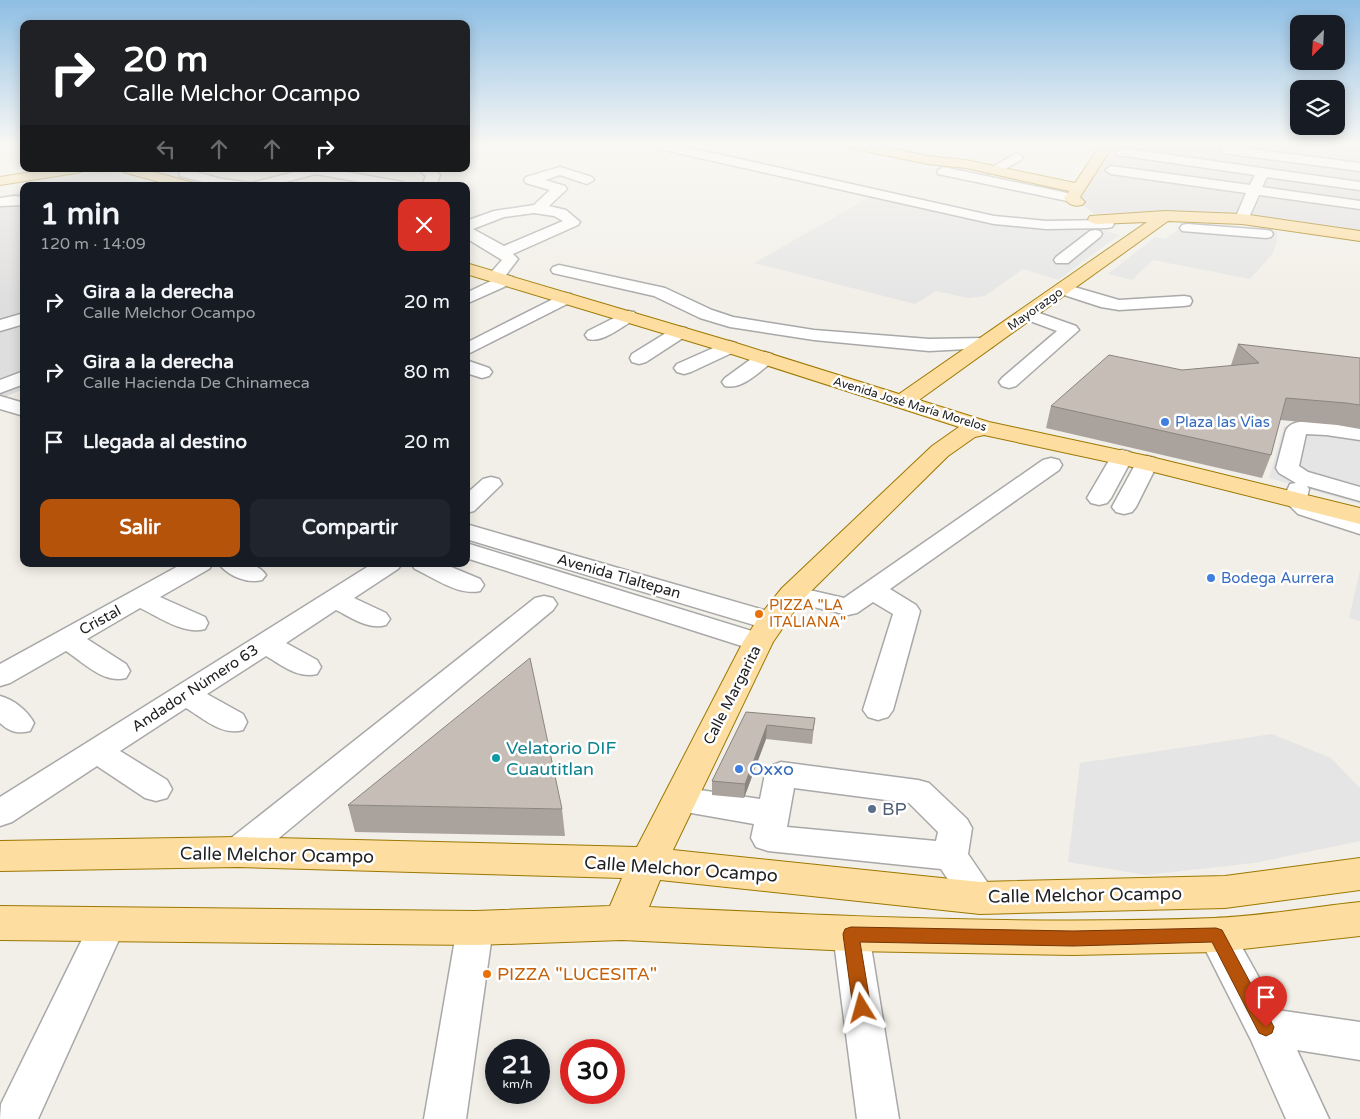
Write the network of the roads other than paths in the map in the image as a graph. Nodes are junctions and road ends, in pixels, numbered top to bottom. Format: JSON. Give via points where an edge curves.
{"nodes":[{"id":1,"x":552,"y":196,"type":"edge"},
{"id":2,"x":888,"y":196,"type":"edge"},
{"id":3,"x":911,"y":196,"type":"edge"},
{"id":4,"x":1077,"y":196,"type":"edge"},
{"id":5,"x":1252,"y":196,"type":"edge"},
{"id":6,"x":1299,"y":196,"type":"edge"},
{"id":7,"x":20,"y":201,"type":"edge"},
{"id":8,"x":0,"y":202,"type":"edge"},
{"id":9,"x":1360,"y":205,"type":"edge"},
{"id":10,"x":538,"y":208,"type":"junction"},
{"id":11,"x":1161,"y":219,"type":"junction"},
{"id":12,"x":1242,"y":219,"type":"junction"},
{"id":13,"x":470,"y":225,"type":"edge"},
{"id":14,"x":1100,"y":226,"type":"junction"},
{"id":15,"x":1187,"y":228,"type":"dead end"},
{"id":16,"x":470,"y":234,"type":"edge"},
{"id":17,"x":1266,"y":234,"type":"dead end"},
{"id":18,"x":1360,"y":236,"type":"edge"},
{"id":19,"x":1137,"y":238,"type":"junction"},
{"id":20,"x":1360,"y":241,"type":"edge"},
{"id":21,"x":504,"y":252,"type":"junction"},
{"id":22,"x":1062,"y":260,"type":"dead end"},
{"id":23,"x":470,"y":269,"type":"edge"},
{"id":24,"x":559,"y":270,"type":"dead end"},
{"id":25,"x":501,"y":278,"type":"junction"},
{"id":26,"x":1064,"y":289,"type":"junction"},
{"id":27,"x":470,"y":297,"type":"edge"},
{"id":28,"x":565,"y":298,"type":"junction"},
{"id":29,"x":1184,"y":301,"type":"dead end"},
{"id":30,"x":1028,"y":314,"type":"junction"},
{"id":31,"x":0,"y":315,"type":"edge"},
{"id":32,"x":628,"y":316,"type":"junction"},
{"id":33,"x":20,"y":318,"type":"edge"},
{"id":34,"x":20,"y":319,"type":"edge"},
{"id":35,"x":0,"y":326,"type":"edge"},
{"id":36,"x":680,"y":332,"type":"junction"},
{"id":37,"x":594,"y":335,"type":"dead end"},
{"id":38,"x":986,"y":343,"type":"junction"},
{"id":39,"x":729,"y":347,"type":"junction"},
{"id":40,"x":470,"y":348,"type":"edge"},
{"id":41,"x":639,"y":358,"type":"dead end"},
{"id":42,"x":765,"y":358,"type":"junction"},
{"id":43,"x":684,"y":368,"type":"dead end"},
{"id":44,"x":20,"y":378,"type":"edge"},
{"id":45,"x":732,"y":382,"type":"dead end"},
{"id":46,"x":1009,"y":382,"type":"dead end"},
{"id":47,"x":0,"y":386,"type":"edge"},
{"id":48,"x":20,"y":393,"type":"edge"},
{"id":49,"x":904,"y":401,"type":"junction"},
{"id":50,"x":0,"y":402,"type":"edge"},
{"id":51,"x":20,"y":409,"type":"edge"},
{"id":52,"x":984,"y":428,"type":"junction"},
{"id":53,"x":1360,"y":434,"type":"edge"},
{"id":54,"x":1122,"y":457,"type":"junction"},
{"id":55,"x":1147,"y":463,"type":"junction"},
{"id":56,"x":1051,"y":465,"type":"dead end"},
{"id":57,"x":490,"y":484,"type":"dead end"},
{"id":58,"x":1298,"y":488,"type":"junction"},
{"id":59,"x":1360,"y":494,"type":"edge"},
{"id":60,"x":1099,"y":498,"type":"dead end"},
{"id":61,"x":470,"y":502,"type":"edge"},
{"id":62,"x":1124,"y":507,"type":"dead end"},
{"id":63,"x":1360,"y":516,"type":"edge"},
{"id":64,"x":1360,"y":527,"type":"edge"},
{"id":65,"x":470,"y":533,"type":"edge"},
{"id":66,"x":470,"y":551,"type":"edge"},
{"id":67,"x":195,"y":567,"type":"edge"},
{"id":68,"x":384,"y":567,"type":"edge"},
{"id":69,"x":431,"y":567,"type":"edge"},
{"id":70,"x":587,"y":577,"type":"junction"},
{"id":71,"x":471,"y":585,"type":"dead end"},
{"id":72,"x":873,"y":590,"type":"junction"},
{"id":73,"x":792,"y":594,"type":"junction"},
{"id":74,"x":140,"y":598,"type":"junction"},
{"id":75,"x":335,"y":599,"type":"junction"},
{"id":76,"x":544,"y":604,"type":"dead end"},
{"id":77,"x":377,"y":619,"type":"dead end"},
{"id":78,"x":195,"y":623,"type":"dead end"},
{"id":79,"x":765,"y":631,"type":"junction"},
{"id":80,"x":66,"y":639,"type":"junction"},
{"id":81,"x":265,"y":643,"type":"junction"},
{"id":82,"x":307,"y":667,"type":"dead end"},
{"id":83,"x":116,"y":671,"type":"dead end"},
{"id":84,"x":0,"y":676,"type":"edge"},
{"id":85,"x":185,"y":694,"type":"junction"},
{"id":86,"x":878,"y":710,"type":"dead end"},
{"id":87,"x":232,"y":722,"type":"dead end"},
{"id":88,"x":96,"y":751,"type":"junction"},
{"id":89,"x":156,"y":789,"type":"dead end"},
{"id":90,"x":680,"y":799,"type":"junction"},
{"id":91,"x":0,"y":813,"type":"edge"},
{"id":92,"x":771,"y":826,"type":"junction"},
{"id":93,"x":238,"y":852,"type":"junction"},
{"id":94,"x":0,"y":856,"type":"edge"},
{"id":95,"x":951,"y":856,"type":"junction"},
{"id":96,"x":648,"y":863,"type":"junction"},
{"id":97,"x":1360,"y":874,"type":"edge"},
{"id":98,"x":765,"y":875,"type":"junction"},
{"id":99,"x":980,"y":898,"type":"junction"},
{"id":100,"x":1360,"y":919,"type":"edge"},
{"id":101,"x":0,"y":923,"type":"edge"},
{"id":102,"x":622,"y":923,"type":"junction"},
{"id":103,"x":108,"y":924,"type":"junction"},
{"id":104,"x":475,"y":928,"type":"junction"},
{"id":105,"x":851,"y":934,"type":"junction"},
{"id":106,"x":1216,"y":935,"type":"junction"},
{"id":107,"x":1266,"y":1027,"type":"junction"},
{"id":108,"x":1360,"y":1041,"type":"edge"},
{"id":109,"x":16,"y":1119,"type":"edge"},
{"id":110,"x":445,"y":1119,"type":"edge"},
{"id":111,"x":878,"y":1119,"type":"edge"},
{"id":112,"x":1308,"y":1119,"type":"edge"}],
"edges":[{"from":1,"to":10,"type":"street"},
{"from":2,"to":14,"type":"street","via":[[994,220],[1046,226]]},
{"from":3,"to":14,"type":"street","via":[[998,215]]},
{"from":4,"to":14,"type":"main road"},
{"from":5,"to":12,"type":"street"},
{"from":6,"to":9,"type":"street"},
{"from":7,"to":8,"type":"street"},
{"from":10,"to":13,"type":"street","via":[[529,207]]},
{"from":10,"to":21,"type":"street","via":[[558,212],[573,222]]},
{"from":11,"to":12,"type":"main road"},
{"from":11,"to":14,"type":"main road"},
{"from":11,"to":19,"type":"main road","name":"Mayorazgo"},
{"from":11,"to":20,"type":"main road","via":[[1259,225]]},
{"from":12,"to":18,"type":"main road"},
{"from":14,"to":19,"type":"main road"},
{"from":14,"to":22,"type":"street"},
{"from":15,"to":17,"type":"street"},
{"from":16,"to":21,"type":"street"},
{"from":19,"to":26,"type":"main road","name":"Mayorazgo"},
{"from":21,"to":25,"type":"street","via":[[510,259]]},
{"from":23,"to":25,"type":"main road","name":"Avenida José María Morelos"},
{"from":24,"to":38,"type":"street","via":[[659,292],[730,322],[814,335],[930,344]]},
{"from":25,"to":27,"type":"street"},
{"from":25,"to":28,"type":"main road","name":"Avenida José María Morelos"},
{"from":26,"to":29,"type":"street","via":[[1119,305]]},
{"from":26,"to":30,"type":"main road","name":"Mayorazgo"},
{"from":28,"to":32,"type":"main road","name":"Avenida José María Morelos"},
{"from":28,"to":40,"type":"street"},
{"from":30,"to":38,"type":"main road","name":"Mayorazgo"},
{"from":30,"to":46,"type":"street","via":[[1070,330]]},
{"from":31,"to":33,"type":"street"},
{"from":32,"to":36,"type":"main road","name":"Avenida José María Morelos"},
{"from":32,"to":37,"type":"street"},
{"from":34,"to":35,"type":"street"},
{"from":36,"to":39,"type":"main road","name":"Avenida José María Morelos"},
{"from":36,"to":41,"type":"street"},
{"from":38,"to":49,"type":"main road","name":"Mayorazgo"},
{"from":39,"to":42,"type":"main road","name":"Avenida José María Morelos"},
{"from":39,"to":43,"type":"street"},
{"from":42,"to":45,"type":"street"},
{"from":42,"to":49,"type":"main road","name":"Avenida José María Morelos"},
{"from":44,"to":47,"type":"street"},
{"from":47,"to":48,"type":"street"},
{"from":49,"to":52,"type":"main road","name":"Avenida José María Morelos"},
{"from":50,"to":51,"type":"street"},
{"from":52,"to":54,"type":"main road","name":"Avenida José María Morelos"},
{"from":52,"to":73,"type":"main road","name":"Calle Margarita","via":[[967,432],[940,451]]},
{"from":53,"to":58,"type":"street","via":[[1299,427],[1287,468]]},
{"from":54,"to":55,"type":"main road","name":"Avenida José María Morelos"},
{"from":54,"to":60,"type":"street"},
{"from":55,"to":58,"type":"main road","name":"Avenida José María Morelos"},
{"from":55,"to":62,"type":"street"},
{"from":56,"to":72,"type":"street"},
{"from":57,"to":61,"type":"street"},
{"from":58,"to":59,"type":"street"},
{"from":58,"to":63,"type":"main road","name":"Avenida José María Morelos"},
{"from":58,"to":64,"type":"street","via":[[1306,509]]},
{"from":65,"to":70,"type":"street","name":"Avenida Tlaltepan"},
{"from":66,"to":70,"type":"street","name":"Avenida Tlaltepan"},
{"from":67,"to":74,"type":"street","name":"Cristal"},
{"from":68,"to":75,"type":"street","name":"Andador Número 63"},
{"from":69,"to":71,"type":"street"},
{"from":70,"to":79,"type":"street","name":"Avenida Tlaltepan"},
{"from":72,"to":73,"type":"street","via":[[848,607]]},
{"from":72,"to":86,"type":"street","via":[[907,611]]},
{"from":73,"to":79,"type":"main road","name":"Calle Margarita"},
{"from":74,"to":78,"type":"street"},
{"from":74,"to":80,"type":"street","name":"Cristal"},
{"from":75,"to":77,"type":"street"},
{"from":75,"to":81,"type":"street","name":"Andador Número 63"},
{"from":76,"to":93,"type":"street"},
{"from":79,"to":90,"type":"main road","name":"Calle Margarita"},
{"from":80,"to":83,"type":"street"},
{"from":80,"to":84,"type":"street","name":"Cristal"},
{"from":81,"to":82,"type":"street"},
{"from":81,"to":85,"type":"street","name":"Andador Número 63"},
{"from":85,"to":87,"type":"street"},
{"from":85,"to":88,"type":"street","name":"Andador Número 63"},
{"from":88,"to":89,"type":"street"},
{"from":88,"to":91,"type":"street","name":"Andador Número 63"},
{"from":90,"to":92,"type":"street"},
{"from":90,"to":96,"type":"main road","name":"Calle Margarita"},
{"from":92,"to":95,"type":"street"},
{"from":92,"to":95,"type":"street","via":[[781,774],[918,792],[955,828]]},
{"from":92,"to":98,"type":"street"},
{"from":93,"to":94,"type":"main road","name":"Calle Melchor Ocampo"},
{"from":93,"to":96,"type":"main road","name":"Calle Melchor Ocampo"},
{"from":95,"to":99,"type":"street"},
{"from":96,"to":98,"type":"main road","name":"Calle Melchor Ocampo"},
{"from":96,"to":102,"type":"main road","name":"Calle Margarita"},
{"from":97,"to":99,"type":"main road","name":"Calle Melchor Ocampo","via":[[1225,892]]},
{"from":98,"to":99,"type":"main road","name":"Calle Melchor Ocampo"},
{"from":100,"to":106,"type":"main road"},
{"from":101,"to":103,"type":"main road"},
{"from":102,"to":104,"type":"main road"},
{"from":102,"to":105,"type":"main road"},
{"from":103,"to":104,"type":"main road"},
{"from":103,"to":109,"type":"street"},
{"from":104,"to":110,"type":"street"},
{"from":105,"to":106,"type":"main road","via":[[1073,938]]},
{"from":105,"to":111,"type":"street"},
{"from":106,"to":107,"type":"street"},
{"from":107,"to":108,"type":"street"},
{"from":107,"to":112,"type":"street"}]}
